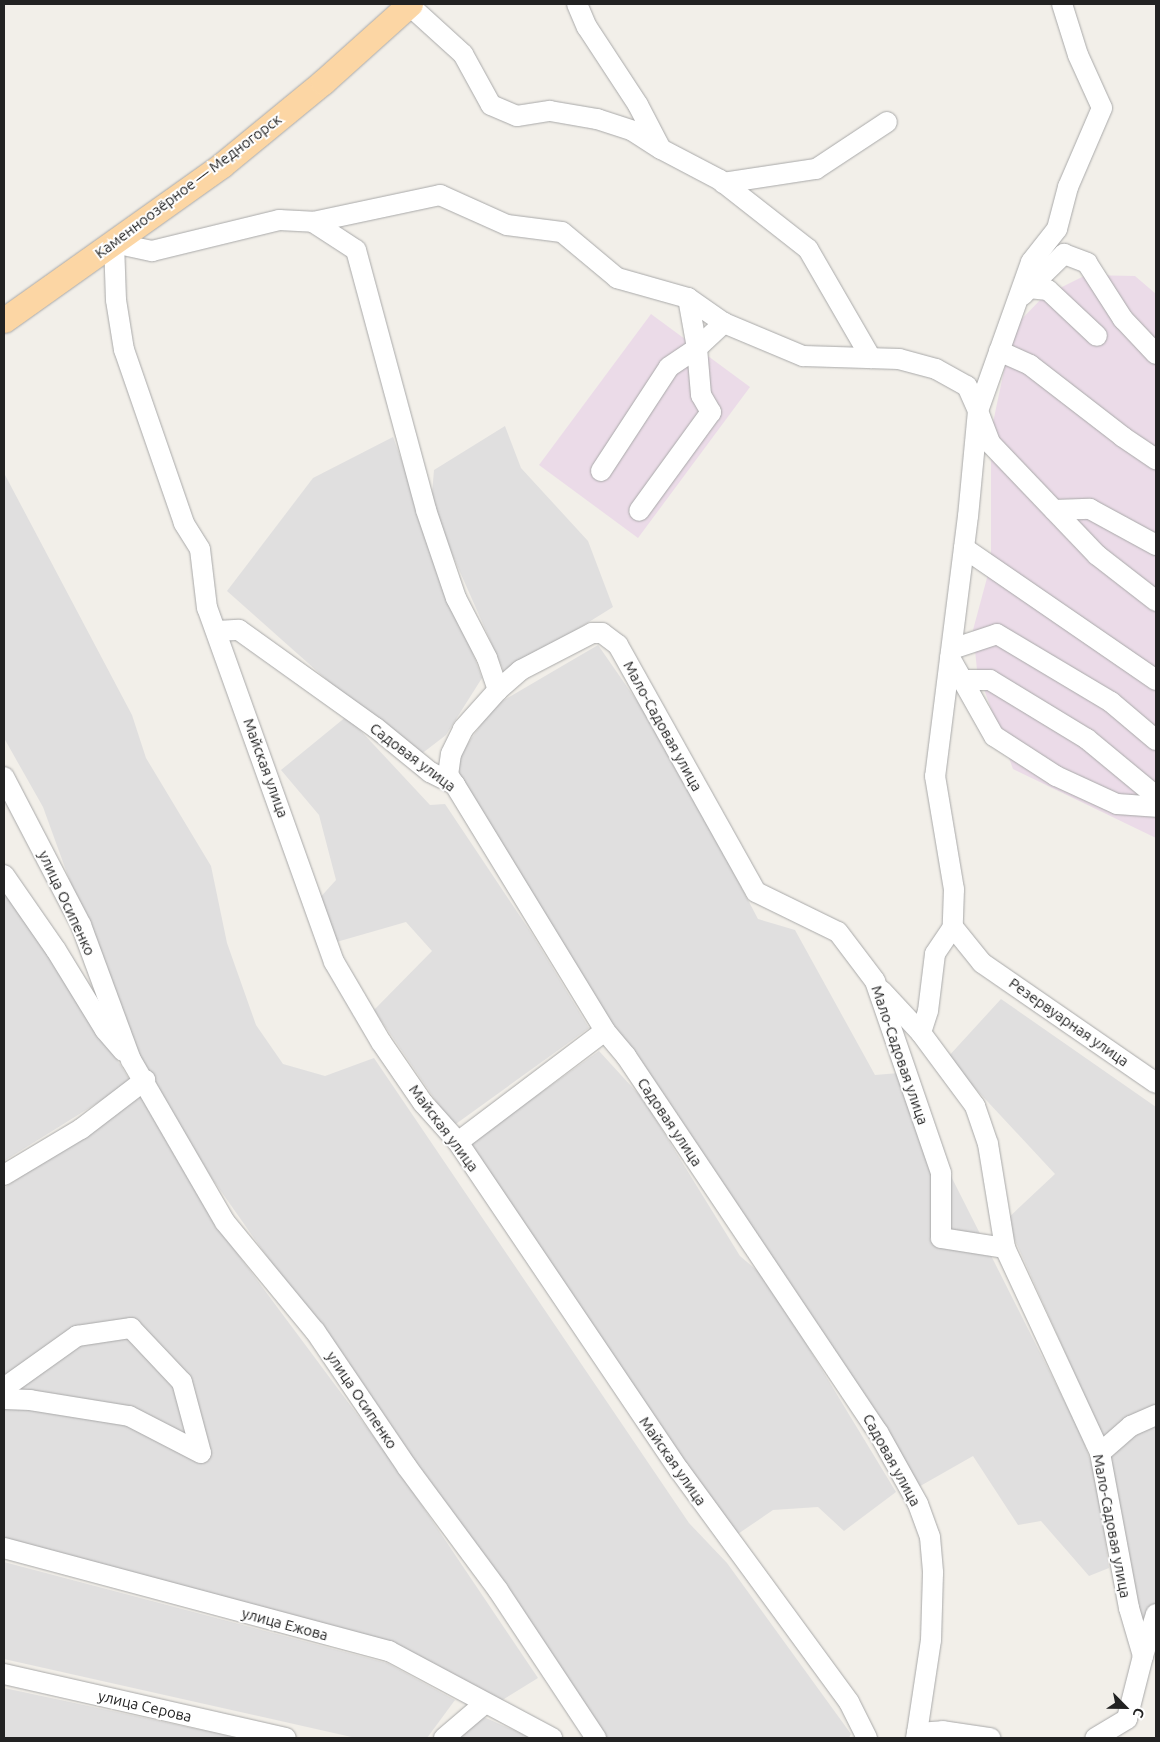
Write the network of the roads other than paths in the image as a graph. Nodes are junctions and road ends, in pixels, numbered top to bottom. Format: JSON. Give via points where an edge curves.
{"nodes":[{"id":1,"x":410,"y":4,"type":"edge"},
{"id":2,"x":578,"y":4,"type":"edge"},
{"id":3,"x":1062,"y":4,"type":"edge"},
{"id":4,"x":887,"y":122,"type":"dead end"},
{"id":5,"x":661,"y":149,"type":"junction"},
{"id":6,"x":723,"y":183,"type":"junction"},
{"id":7,"x":313,"y":222,"type":"junction"},
{"id":8,"x":114,"y":243,"type":"junction"},
{"id":9,"x":1029,"y":288,"type":"junction"},
{"id":10,"x":688,"y":298,"type":"junction"},
{"id":11,"x":1014,"y":306,"type":"junction"},
{"id":12,"x":4,"y":320,"type":"edge"},
{"id":13,"x":724,"y":323,"type":"junction"},
{"id":14,"x":1097,"y":336,"type":"dead end"},
{"id":15,"x":697,"y":348,"type":"junction"},
{"id":16,"x":999,"y":351,"type":"junction"},
{"id":17,"x":1156,"y":354,"type":"edge"},
{"id":18,"x":870,"y":358,"type":"junction"},
{"id":19,"x":978,"y":411,"type":"junction"},
{"id":20,"x":1156,"y":459,"type":"edge"},
{"id":21,"x":601,"y":471,"type":"dead end"},
{"id":22,"x":1054,"y":510,"type":"junction"},
{"id":23,"x":638,"y":511,"type":"dead end"},
{"id":24,"x":1156,"y":545,"type":"edge"},
{"id":25,"x":964,"y":548,"type":"junction"},
{"id":26,"x":1156,"y":601,"type":"edge"},
{"id":27,"x":217,"y":631,"type":"junction"},
{"id":28,"x":951,"y":654,"type":"junction"},
{"id":29,"x":963,"y":680,"type":"junction"},
{"id":30,"x":1156,"y":680,"type":"edge"},
{"id":31,"x":498,"y":690,"type":"junction"},
{"id":32,"x":1156,"y":740,"type":"edge"},
{"id":33,"x":4,"y":777,"type":"edge"},
{"id":34,"x":456,"y":785,"type":"junction"},
{"id":35,"x":1156,"y":796,"type":"edge"},
{"id":36,"x":1156,"y":807,"type":"edge"},
{"id":37,"x":4,"y":875,"type":"edge"},
{"id":38,"x":953,"y":927,"type":"junction"},
{"id":39,"x":875,"y":981,"type":"junction"},
{"id":40,"x":605,"y":1031,"type":"junction"},
{"id":41,"x":921,"y":1033,"type":"junction"},
{"id":42,"x":132,"y":1060,"type":"junction"},
{"id":43,"x":1154,"y":1079,"type":"edge"},
{"id":44,"x":145,"y":1080,"type":"junction"},
{"id":45,"x":458,"y":1142,"type":"junction"},
{"id":46,"x":4,"y":1175,"type":"edge"},
{"id":47,"x":1005,"y":1248,"type":"junction"},
{"id":48,"x":4,"y":1388,"type":"edge"},
{"id":49,"x":4,"y":1399,"type":"edge"},
{"id":50,"x":1156,"y":1415,"type":"edge"},
{"id":51,"x":1100,"y":1453,"type":"junction"},
{"id":52,"x":4,"y":1548,"type":"edge"},
{"id":53,"x":1156,"y":1614,"type":"edge"},
{"id":54,"x":1150,"y":1651,"type":"edge"},
{"id":55,"x":4,"y":1674,"type":"edge"},
{"id":56,"x":484,"y":1704,"type":"junction"},
{"id":57,"x":916,"y":1736,"type":"edge"},
{"id":58,"x":286,"y":1738,"type":"edge"},
{"id":59,"x":444,"y":1738,"type":"edge"},
{"id":60,"x":552,"y":1738,"type":"edge"},
{"id":61,"x":596,"y":1738,"type":"edge"},
{"id":62,"x":867,"y":1738,"type":"edge"},
{"id":63,"x":990,"y":1738,"type":"edge"},
{"id":64,"x":1095,"y":1738,"type":"edge"}],
"edges":[{"from":1,"to":5,"type":"street","via":[[463,54],[491,105],[517,116],[550,110],[597,119],[633,131]]},
{"from":1,"to":8,"type":"main road","name":"Каменноозёрное — Медногорск","via":[[324,82],[222,165]]},
{"from":2,"to":5,"type":"street","via":[[587,27],[638,105]]},
{"from":3,"to":11,"type":"street","via":[[1078,55],[1102,108],[1068,187],[1057,229],[1031,262]]},
{"from":4,"to":6,"type":"street","via":[[816,169]]},
{"from":5,"to":6,"type":"street"},
{"from":6,"to":18,"type":"street","via":[[808,249]]},
{"from":7,"to":8,"type":"street","via":[[280,220],[152,251]]},
{"from":7,"to":10,"type":"street","via":[[440,195],[507,225],[562,232],[617,278]]},
{"from":7,"to":31,"type":"street","via":[[356,250],[426,510],[450,580],[487,658]]},
{"from":8,"to":12,"type":"main road","name":"Каменноозёрное — Медногорск"},
{"from":8,"to":27,"type":"street","name":"Майская улица","via":[[116,300],[124,350],[184,523],[200,549],[206,608]]},
{"from":9,"to":11,"type":"street"},
{"from":9,"to":14,"type":"street","via":[[1048,290]]},
{"from":9,"to":17,"type":"street","via":[[1064,254],[1087,263],[1123,320]]},
{"from":10,"to":13,"type":"street"},
{"from":10,"to":15,"type":"street"},
{"from":11,"to":16,"type":"street"},
{"from":13,"to":15,"type":"street"},
{"from":13,"to":18,"type":"street","via":[[803,356]]},
{"from":15,"to":21,"type":"street","via":[[669,367]]},
{"from":15,"to":23,"type":"street","via":[[701,395],[711,412]]},
{"from":16,"to":19,"type":"street"},
{"from":16,"to":20,"type":"street","via":[[1030,365]]},
{"from":18,"to":19,"type":"street","via":[[899,359],[936,369],[967,386]]},
{"from":19,"to":22,"type":"street","via":[[990,443]]},
{"from":19,"to":25,"type":"street"},
{"from":22,"to":24,"type":"street","via":[[1090,509]]},
{"from":22,"to":26,"type":"street","via":[[1097,555]]},
{"from":25,"to":28,"type":"street"},
{"from":25,"to":30,"type":"street"},
{"from":27,"to":34,"type":"street","name":"Садовая улица","via":[[238,630],[376,728],[430,772]]},
{"from":27,"to":45,"type":"street","name":"Майская улица","via":[[334,962],[381,1042],[423,1102]]},
{"from":28,"to":29,"type":"street"},
{"from":28,"to":32,"type":"street","via":[[997,634],[1111,702]]},
{"from":28,"to":38,"type":"street","via":[[935,776],[954,889]]},
{"from":29,"to":35,"type":"street","via":[[990,680],[1087,739]]},
{"from":29,"to":36,"type":"street","via":[[994,736],[1056,776],[1117,804]]},
{"from":31,"to":34,"type":"street","name":"Мало-Садовая улица","via":[[463,729],[450,754],[448,775]]},
{"from":31,"to":39,"type":"street","name":"Мало-Садовая улица","via":[[521,670],[592,633],[602,633],[618,645],[756,892],[838,932]]},
{"from":33,"to":42,"type":"street","name":"улица Осипенко","via":[[81,926]]},
{"from":34,"to":40,"type":"street","name":"Садовая улица"},
{"from":37,"to":42,"type":"street","name":"улица Осипенко","via":[[56,950],[105,1030]]},
{"from":38,"to":41,"type":"street","via":[[935,954],[928,1011]]},
{"from":38,"to":43,"type":"street","name":"Резервуарная улица","via":[[982,962]]},
{"from":39,"to":41,"type":"street"},
{"from":39,"to":47,"type":"street","name":"Мало-Садовая улица","via":[[941,1173],[941,1238]]},
{"from":40,"to":45,"type":"street"},
{"from":40,"to":57,"type":"street","name":"Садовая улица","via":[[626,1056],[878,1432],[918,1504],[930,1537],[934,1573],[928,1672]]},
{"from":41,"to":47,"type":"street","via":[[974,1106],[988,1144]]},
{"from":42,"to":44,"type":"street","name":"улица Осипенко"},
{"from":44,"to":46,"type":"street","via":[[81,1129]]},
{"from":44,"to":61,"type":"street","name":"улица Осипенко","via":[[225,1222],[315,1332],[407,1467],[498,1590]]},
{"from":45,"to":62,"type":"street","name":"Майская улица","via":[[684,1477],[849,1702]]},
{"from":47,"to":51,"type":"street","name":"Мало-Садовая улица"},
{"from":48,"to":49,"type":"street","via":[[76,1336],[130,1328],[182,1382],[201,1453],[129,1416],[30,1400]]},
{"from":50,"to":51,"type":"street","via":[[1131,1426]]},
{"from":51,"to":54,"type":"street","name":"Мало-Садовая улица","via":[[1129,1608]]},
{"from":52,"to":56,"type":"street","name":"улица Ежова","via":[[389,1652]]},
{"from":53,"to":54,"type":"street"},
{"from":54,"to":64,"type":"street","via":[[1127,1719]]},
{"from":55,"to":58,"type":"street","name":"улица Серова"},
{"from":56,"to":59,"type":"street"},
{"from":56,"to":60,"type":"street","name":"улица Ежова"},
{"from":57,"to":63,"type":"street","via":[[943,1731]]}]}
